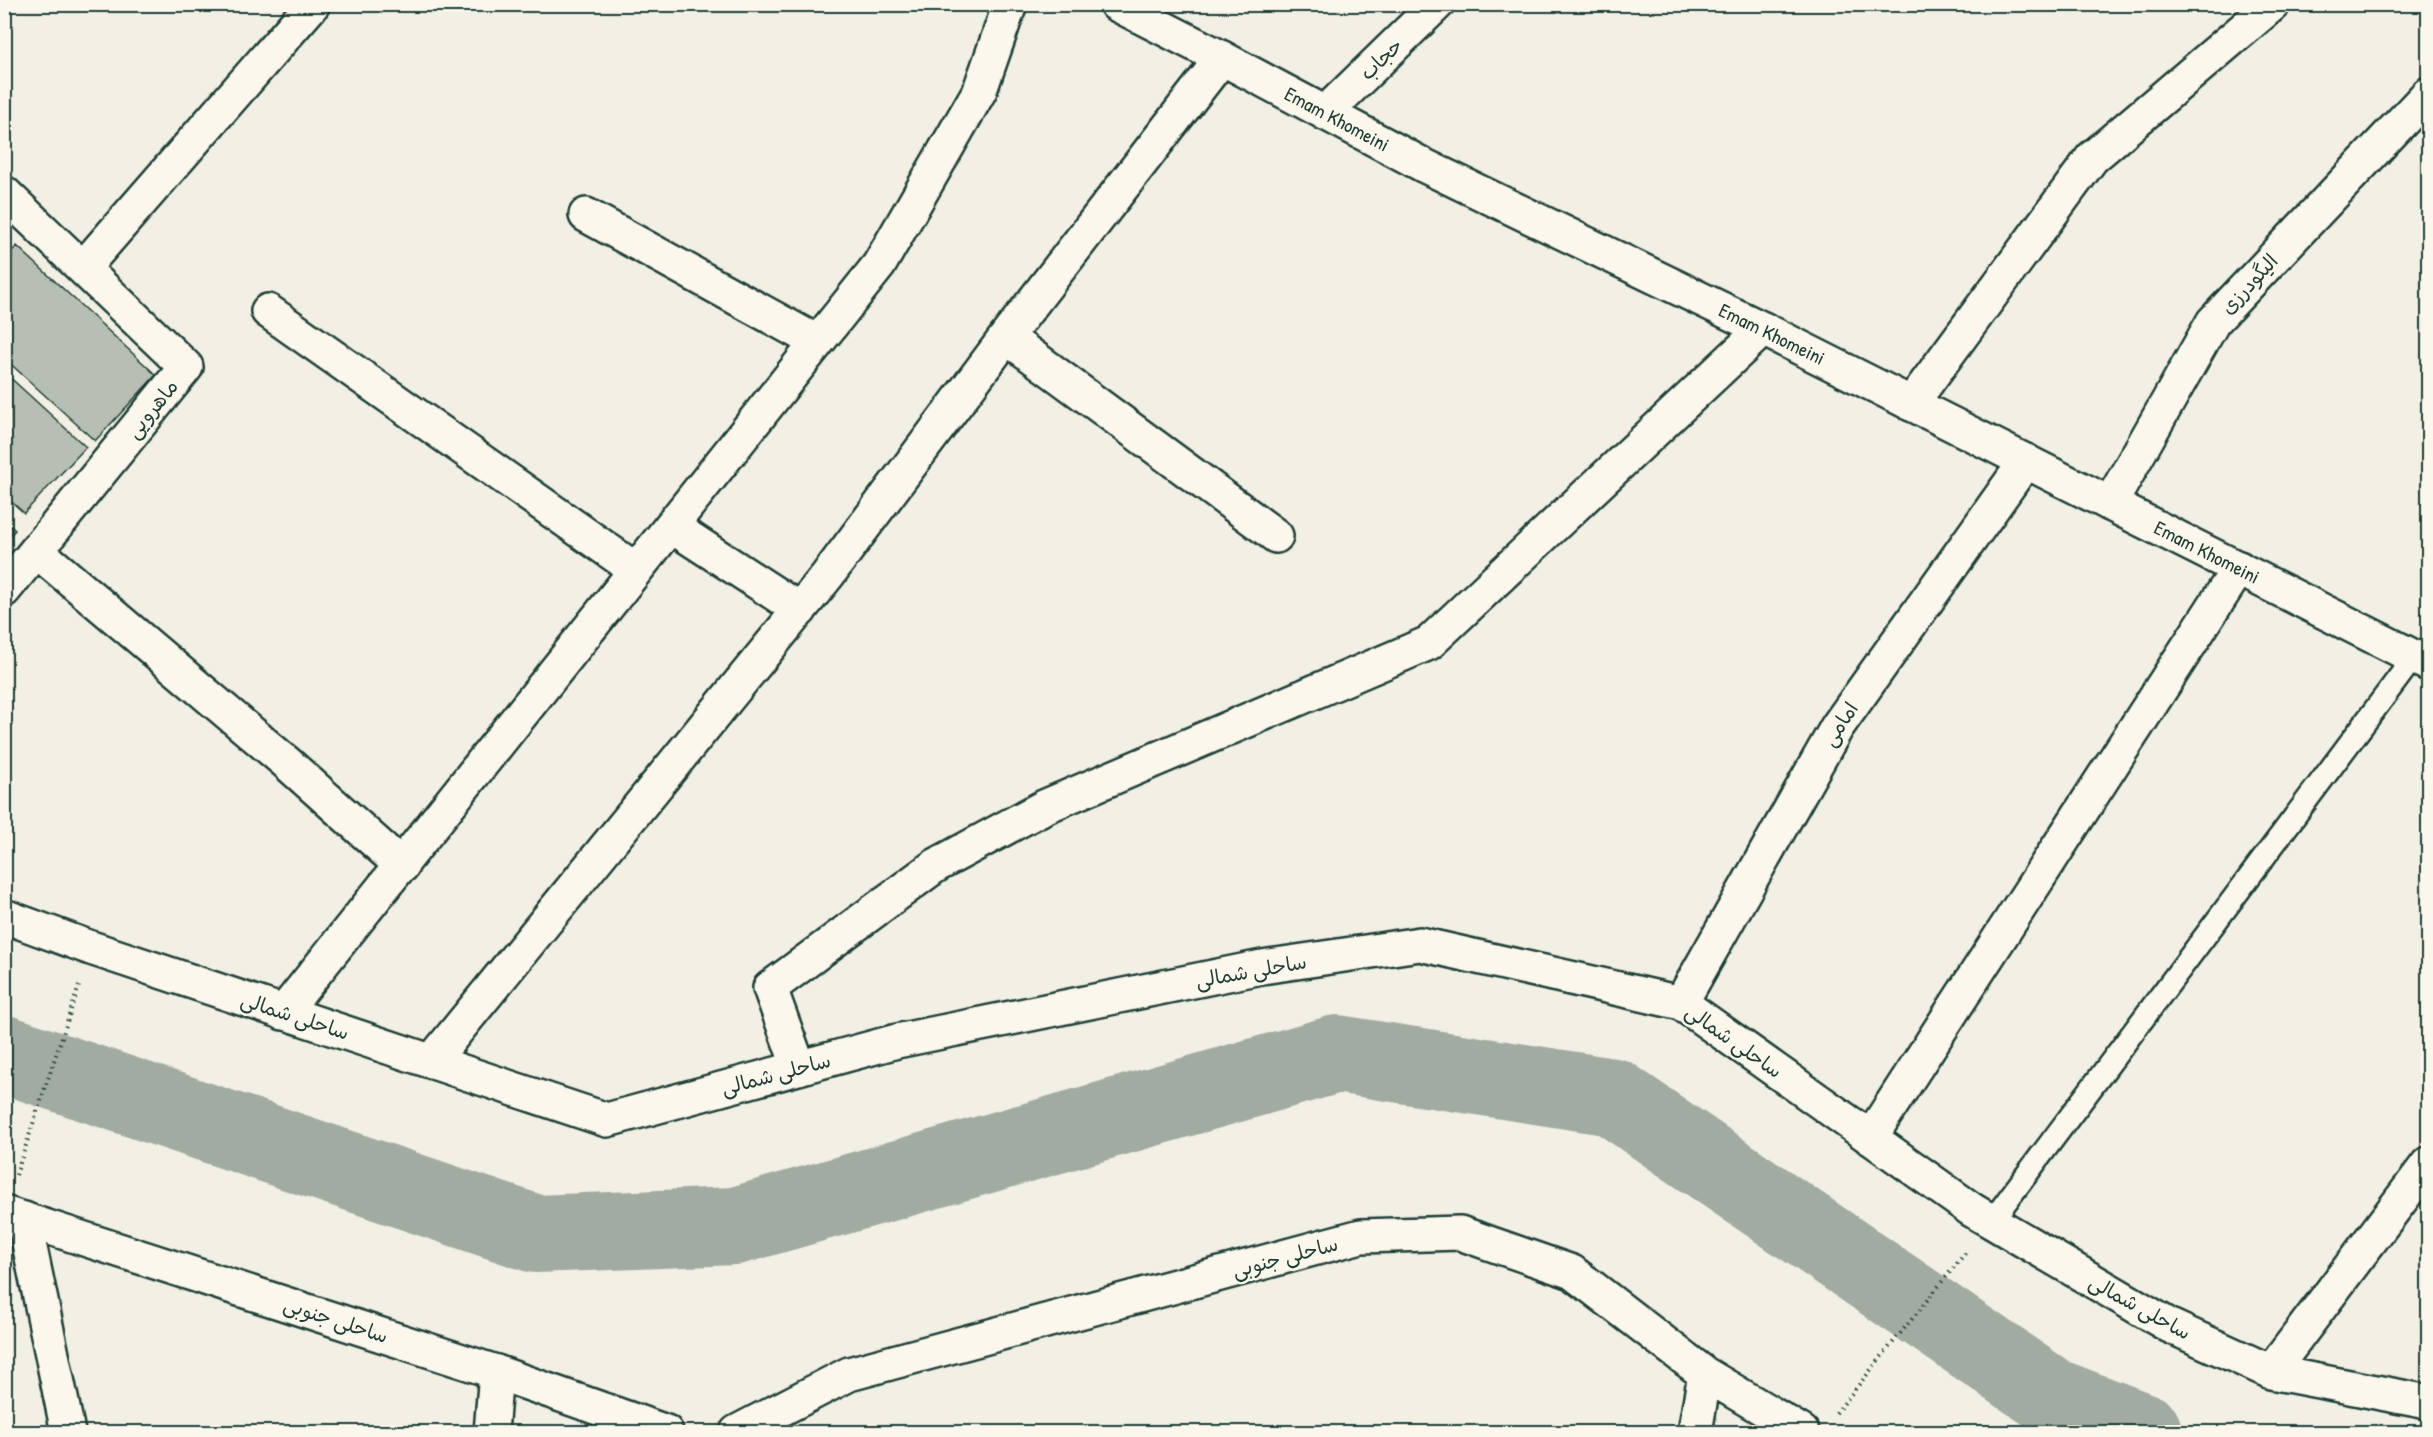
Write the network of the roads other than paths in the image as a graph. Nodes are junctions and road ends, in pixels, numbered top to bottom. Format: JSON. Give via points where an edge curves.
{"nodes":[{"id":1,"x":313,"y":4,"type":"edge"},
{"id":2,"x":1010,"y":4,"type":"edge"},
{"id":3,"x":1116,"y":4,"type":"edge"},
{"id":4,"x":2273,"y":4,"type":"edge"},
{"id":5,"x":1435,"y":5,"type":"edge"},
{"id":6,"x":1222,"y":58,"type":"junction"},
{"id":7,"x":2428,"y":94,"type":"edge"},
{"id":8,"x":1325,"y":112,"type":"junction"},
{"id":9,"x":6,"y":196,"type":"edge"},
{"id":10,"x":586,"y":215,"type":"dead end"},
{"id":11,"x":83,"y":268,"type":"junction"},
{"id":12,"x":268,"y":311,"type":"dead end"},
{"id":13,"x":1763,"y":329,"type":"junction"},
{"id":14,"x":1006,"y":337,"type":"junction"},
{"id":15,"x":817,"y":342,"type":"junction"},
{"id":16,"x":1911,"y":404,"type":"junction"},
{"id":17,"x":2026,"y":461,"type":"junction"},
{"id":18,"x":2110,"y":504,"type":"junction"},
{"id":19,"x":671,"y":526,"type":"junction"},
{"id":20,"x":1276,"y":536,"type":"dead end"},
{"id":21,"x":38,"y":552,"type":"junction"},
{"id":22,"x":2239,"y":568,"type":"junction"},
{"id":23,"x":636,"y":570,"type":"junction"},
{"id":24,"x":4,"y":590,"type":"edge"},
{"id":25,"x":800,"y":610,"type":"junction"},
{"id":26,"x":2422,"y":660,"type":"edge"},
{"id":27,"x":402,"y":866,"type":"junction"},
{"id":28,"x":4,"y":916,"type":"edge"},
{"id":29,"x":1681,"y":1003,"type":"junction"},
{"id":30,"x":283,"y":1013,"type":"junction"},
{"id":31,"x":432,"y":1061,"type":"junction"},
{"id":32,"x":799,"y":1068,"type":"junction"},
{"id":33,"x":1870,"y":1138,"type":"junction"},
{"id":34,"x":2428,"y":1164,"type":"edge"},
{"id":35,"x":13,"y":1206,"type":"edge"},
{"id":36,"x":1991,"y":1222,"type":"junction"},
{"id":37,"x":496,"y":1372,"type":"junction"},
{"id":38,"x":2271,"y":1372,"type":"junction"},
{"id":39,"x":1705,"y":1374,"type":"junction"},
{"id":40,"x":2428,"y":1402,"type":"edge"},
{"id":41,"x":68,"y":1432,"type":"edge"},
{"id":42,"x":491,"y":1432,"type":"edge"},
{"id":43,"x":666,"y":1432,"type":"edge"},
{"id":44,"x":737,"y":1432,"type":"edge"},
{"id":45,"x":1695,"y":1432,"type":"edge"},
{"id":46,"x":1802,"y":1432,"type":"edge"}],
"edges":[{"from":1,"to":11,"type":"street"},
{"from":2,"to":15,"type":"street","via":[[980,90],[879,265]]},
{"from":3,"to":6,"type":"street","name":"Emam Khomeini"},
{"from":4,"to":16,"type":"street","via":[[2092,159]]},
{"from":5,"to":8,"type":"street","name":"حجاب"},
{"from":6,"to":8,"type":"street","name":"Emam Khomeini"},
{"from":6,"to":14,"type":"street"},
{"from":7,"to":18,"type":"street","name":"الیگودرزی","via":[[2213,322]]},
{"from":8,"to":13,"type":"street","name":"Emam Khomeini","via":[[1425,166]]},
{"from":9,"to":11,"type":"street","name":"ماهرویی"},
{"from":10,"to":15,"type":"street"},
{"from":11,"to":21,"type":"street","name":"ماهرویی","via":[[186,367]]},
{"from":12,"to":23,"type":"street"},
{"from":13,"to":16,"type":"street","name":"Emam Khomeini"},
{"from":13,"to":32,"type":"street","via":[[1429,643],[1044,807],[935,866],[770,988]]},
{"from":14,"to":20,"type":"street"},
{"from":14,"to":25,"type":"street"},
{"from":15,"to":19,"type":"street"},
{"from":16,"to":17,"type":"street","name":"Emam Khomeini"},
{"from":17,"to":18,"type":"street","name":"Emam Khomeini"},
{"from":17,"to":29,"type":"street","name":"امامی","via":[[1836,727]]},
{"from":18,"to":22,"type":"street","name":"Emam Khomeini"},
{"from":19,"to":23,"type":"street"},
{"from":19,"to":25,"type":"street"},
{"from":21,"to":24,"type":"street","name":"ماهرویی"},
{"from":21,"to":27,"type":"street"},
{"from":22,"to":26,"type":"street","name":"Emam Khomeini"},
{"from":22,"to":33,"type":"street"},
{"from":23,"to":27,"type":"street"},
{"from":25,"to":31,"type":"street"},
{"from":26,"to":36,"type":"lane"},
{"from":27,"to":30,"type":"street"},
{"from":28,"to":30,"type":"street","name":"ساحلی شمالی"},
{"from":29,"to":32,"type":"street","name":"ساحلی شمالی","via":[[1420,944],[1239,972],[897,1041]]},
{"from":29,"to":33,"type":"street","name":"ساحلی شمالی"},
{"from":30,"to":31,"type":"street","name":"ساحلی شمالی"},
{"from":31,"to":32,"type":"street","name":"ساحلی شمالی","via":[[607,1120]]},
{"from":33,"to":36,"type":"street","name":"ساحلی شمالی"},
{"from":34,"to":38,"type":"street"},
{"from":35,"to":37,"type":"street","name":"ساحلی جنوبی"},
{"from":35,"to":41,"type":"street"},
{"from":36,"to":38,"type":"street","name":"ساحلی شمالی","via":[[2170,1326]]},
{"from":37,"to":42,"type":"street"},
{"from":37,"to":43,"type":"street","name":"ساحلی جنوبی"},
{"from":38,"to":40,"type":"street","name":"ساحلی شمالی"},
{"from":39,"to":44,"type":"street","name":"ساحلی جنوبی","via":[[1572,1272],[1460,1233],[1362,1236],[849,1374]]},
{"from":39,"to":45,"type":"street"},
{"from":39,"to":46,"type":"street","name":"ساحلی جنوبی"}]}
